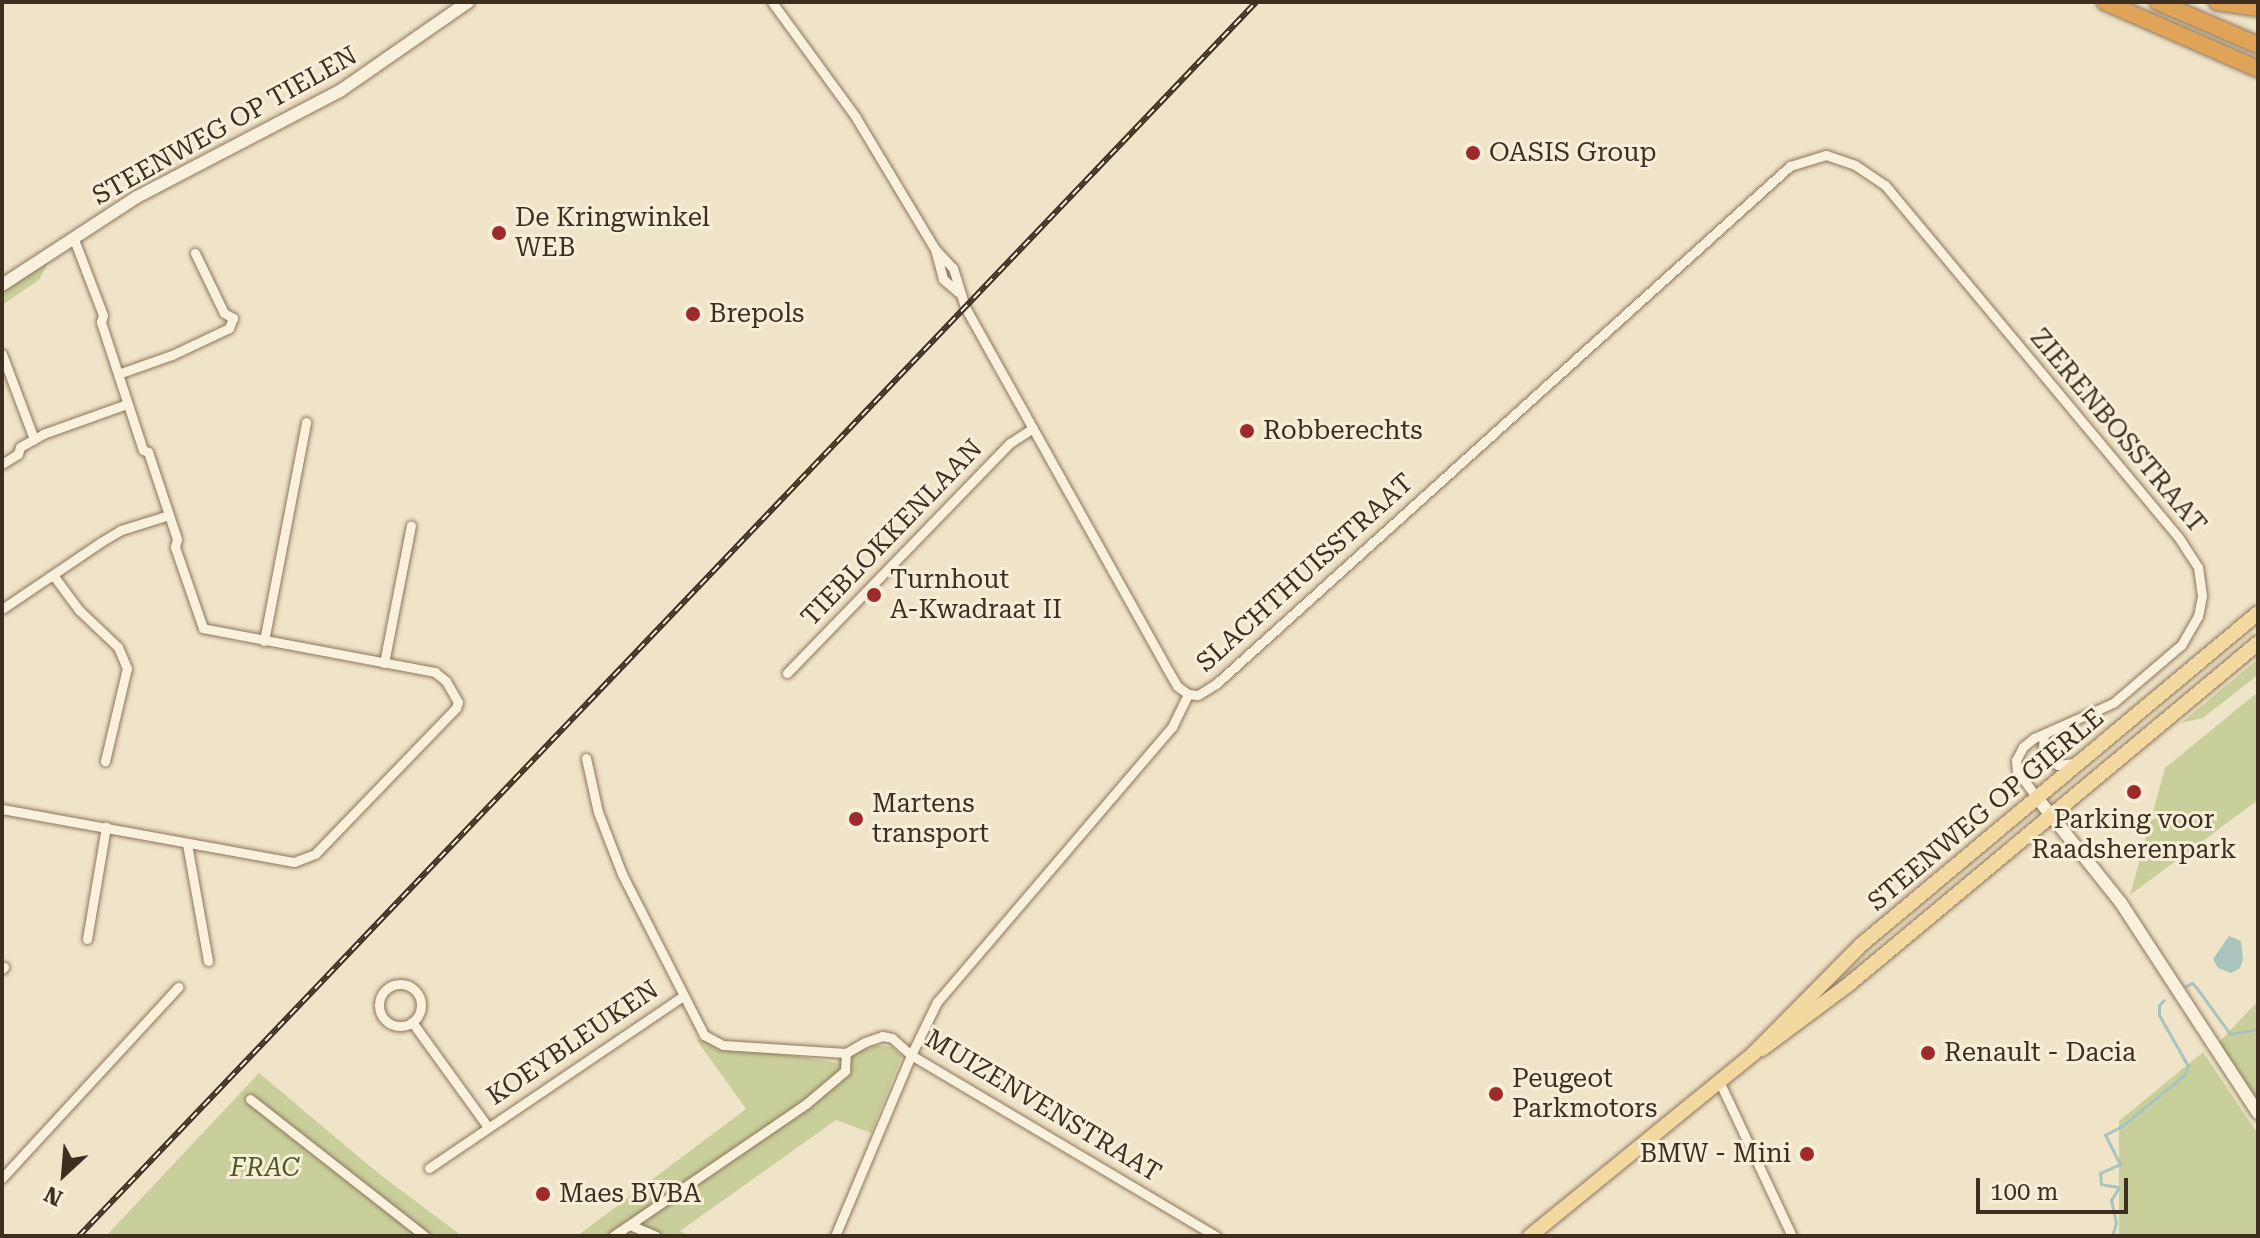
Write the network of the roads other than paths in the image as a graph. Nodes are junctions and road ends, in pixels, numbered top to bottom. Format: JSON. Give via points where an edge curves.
{"nodes":[{"id":1,"x":468,"y":2,"type":"edge"},
{"id":2,"x":772,"y":2,"type":"edge"},
{"id":3,"x":2105,"y":2,"type":"edge"},
{"id":4,"x":2158,"y":2,"type":"edge"},
{"id":5,"x":2217,"y":2,"type":"edge"},
{"id":6,"x":2258,"y":8,"type":"edge"},
{"id":7,"x":2258,"y":45,"type":"edge"},
{"id":8,"x":2258,"y":69,"type":"edge"},
{"id":9,"x":1790,"y":166,"type":"joint"},
{"id":10,"x":73,"y":237,"type":"junction"},
{"id":11,"x":195,"y":253,"type":"dead end"},
{"id":12,"x":2,"y":285,"type":"edge"},
{"id":13,"x":2,"y":354,"type":"edge"},
{"id":14,"x":118,"y":374,"type":"junction"},
{"id":15,"x":127,"y":404,"type":"junction"},
{"id":16,"x":306,"y":422,"type":"dead end"},
{"id":17,"x":1033,"y":428,"type":"junction"},
{"id":18,"x":34,"y":439,"type":"junction"},
{"id":19,"x":2,"y":464,"type":"edge"},
{"id":20,"x":169,"y":515,"type":"junction"},
{"id":21,"x":411,"y":526,"type":"dead end"},
{"id":22,"x":53,"y":575,"type":"junction"},
{"id":23,"x":2,"y":609,"type":"edge"},
{"id":24,"x":2258,"y":613,"type":"edge"},
{"id":25,"x":264,"y":641,"type":"junction"},
{"id":26,"x":2258,"y":643,"type":"edge"},
{"id":27,"x":384,"y":663,"type":"junction"},
{"id":28,"x":787,"y":673,"type":"dead end"},
{"id":29,"x":1188,"y":694,"type":"junction"},
{"id":30,"x":2044,"y":734,"type":"junction"},
{"id":31,"x":586,"y":758,"type":"dead end"},
{"id":32,"x":105,"y":761,"type":"dead end"},
{"id":33,"x":2080,"y":763,"type":"junction"},
{"id":34,"x":2038,"y":799,"type":"junction"},
{"id":35,"x":2,"y":809,"type":"edge"},
{"id":36,"x":2052,"y":815,"type":"junction"},
{"id":37,"x":106,"y":827,"type":"junction"},
{"id":38,"x":187,"y":844,"type":"junction"},
{"id":39,"x":87,"y":939,"type":"dead end"},
{"id":40,"x":208,"y":961,"type":"dead end"},
{"id":41,"x":178,"y":987,"type":"dead end"},
{"id":42,"x":683,"y":996,"type":"junction"},
{"id":43,"x":412,"y":1022,"type":"junction"},
{"id":44,"x":846,"y":1053,"type":"junction"},
{"id":45,"x":1754,"y":1053,"type":"junction"},
{"id":46,"x":911,"y":1055,"type":"junction"},
{"id":47,"x":1719,"y":1081,"type":"junction"},
{"id":48,"x":250,"y":1099,"type":"dead end"},
{"id":49,"x":2258,"y":1113,"type":"edge"},
{"id":50,"x":488,"y":1127,"type":"junction"},
{"id":51,"x":429,"y":1168,"type":"dead end"},
{"id":52,"x":2,"y":1178,"type":"edge"},
{"id":53,"x":630,"y":1225,"type":"junction"},
{"id":54,"x":425,"y":1236,"type":"edge"},
{"id":55,"x":613,"y":1236,"type":"edge"},
{"id":56,"x":656,"y":1236,"type":"edge"},
{"id":57,"x":835,"y":1236,"type":"edge"},
{"id":58,"x":1216,"y":1236,"type":"edge"},
{"id":59,"x":1530,"y":1236,"type":"edge"},
{"id":60,"x":1792,"y":1236,"type":"edge"}],
"edges":[{"from":1,"to":10,"type":"street","name":"STEENWEG OP TIELEN","via":[[340,91],[207,157]]},
{"from":2,"to":17,"type":"street","via":[[855,116],[935,249],[953,268],[958,292]]},
{"from":3,"to":8,"type":"highway"},
{"from":4,"to":7,"type":"highway"},
{"from":5,"to":6,"type":"highway"},
{"from":9,"to":29,"type":"street","name":"SLACHTHUISSTRAAT","via":[[1207,691]]},
{"from":9,"to":30,"type":"street","name":"ZIERENBOSSTRAAT","via":[[1826,155],[1855,165],[1885,185],[2198,567],[2198,616],[2181,645],[2113,703]]},
{"from":10,"to":12,"type":"street","name":"STEENWEG OP TIELEN"},
{"from":10,"to":14,"type":"street","via":[[103,315]]},
{"from":11,"to":14,"type":"street","via":[[224,313],[233,318],[229,328]]},
{"from":13,"to":18,"type":"street"},
{"from":14,"to":15,"type":"street"},
{"from":15,"to":18,"type":"street"},
{"from":15,"to":20,"type":"street"},
{"from":16,"to":25,"type":"street"},
{"from":17,"to":28,"type":"street","name":"TIEBLOKKENLAAN","via":[[1010,443]]},
{"from":17,"to":29,"type":"street","via":[[1177,686]]},
{"from":18,"to":19,"type":"street"},
{"from":20,"to":22,"type":"street","via":[[121,530]]},
{"from":20,"to":25,"type":"street","via":[[203,628]]},
{"from":21,"to":27,"type":"street"},
{"from":22,"to":23,"type":"street"},
{"from":22,"to":32,"type":"street","via":[[79,610],[118,647],[127,668]]},
{"from":24,"to":33,"type":"main road","name":"STEENWEG OP GIERLE"},
{"from":25,"to":27,"type":"street"},
{"from":26,"to":36,"type":"main road","name":"STEENWEG OP GIERLE"},
{"from":27,"to":38,"type":"street","via":[[440,674],[458,702],[456,708],[315,854],[278,861]]},
{"from":29,"to":46,"type":"street","name":"SLACHTHUISSTRAAT","via":[[1172,727],[937,1002]]},
{"from":30,"to":33,"type":"street","via":[[2048,760],[2058,765]]},
{"from":30,"to":34,"type":"street","name":"ZIERENBOSSTRAAT","via":[[2023,747],[2016,766]]},
{"from":31,"to":42,"type":"street","name":"MUIZENVENSTRAAT","via":[[598,812],[622,874]]},
{"from":33,"to":34,"type":"main road","name":"STEENWEG OP GIERLE"},
{"from":34,"to":36,"type":"street"},
{"from":34,"to":45,"type":"main road","name":"STEENWEG OP GIERLE","via":[[1862,944]]},
{"from":35,"to":37,"type":"street"},
{"from":36,"to":45,"type":"main road","name":"STEENWEG OP GIERLE","via":[[1848,985]]},
{"from":36,"to":49,"type":"street","via":[[2121,903]]},
{"from":37,"to":38,"type":"street"},
{"from":37,"to":39,"type":"street"},
{"from":38,"to":40,"type":"street"},
{"from":41,"to":52,"type":"street"},
{"from":42,"to":44,"type":"street","name":"MUIZENVENSTRAAT","via":[[704,1035],[723,1045]]},
{"from":42,"to":50,"type":"street","name":"KOEYBLEUKEN"},
{"from":43,"to":43,"type":"street","via":[[421,1006],[414,989],[406,984],[388,987],[379,1000],[382,1017],[396,1026]]},
{"from":43,"to":50,"type":"street","name":"KOEYBLEUKEN"},
{"from":44,"to":46,"type":"street","name":"MUIZENVENSTRAAT","via":[[882,1036],[900,1041]]},
{"from":44,"to":53,"type":"street","via":[[845,1071],[807,1103]]},
{"from":45,"to":47,"type":"main road","name":"STEENWEG OP GIERLE"},
{"from":46,"to":57,"type":"street","name":"SLACHTHUISSTRAAT"},
{"from":46,"to":58,"type":"street","name":"MUIZENVENSTRAAT"},
{"from":47,"to":59,"type":"main road","name":"STEENWEG OP GIERLE"},
{"from":47,"to":60,"type":"street"},
{"from":48,"to":54,"type":"street"},
{"from":50,"to":51,"type":"street","name":"KOEYBLEUKEN"},
{"from":53,"to":55,"type":"street"},
{"from":53,"to":56,"type":"street"}]}
